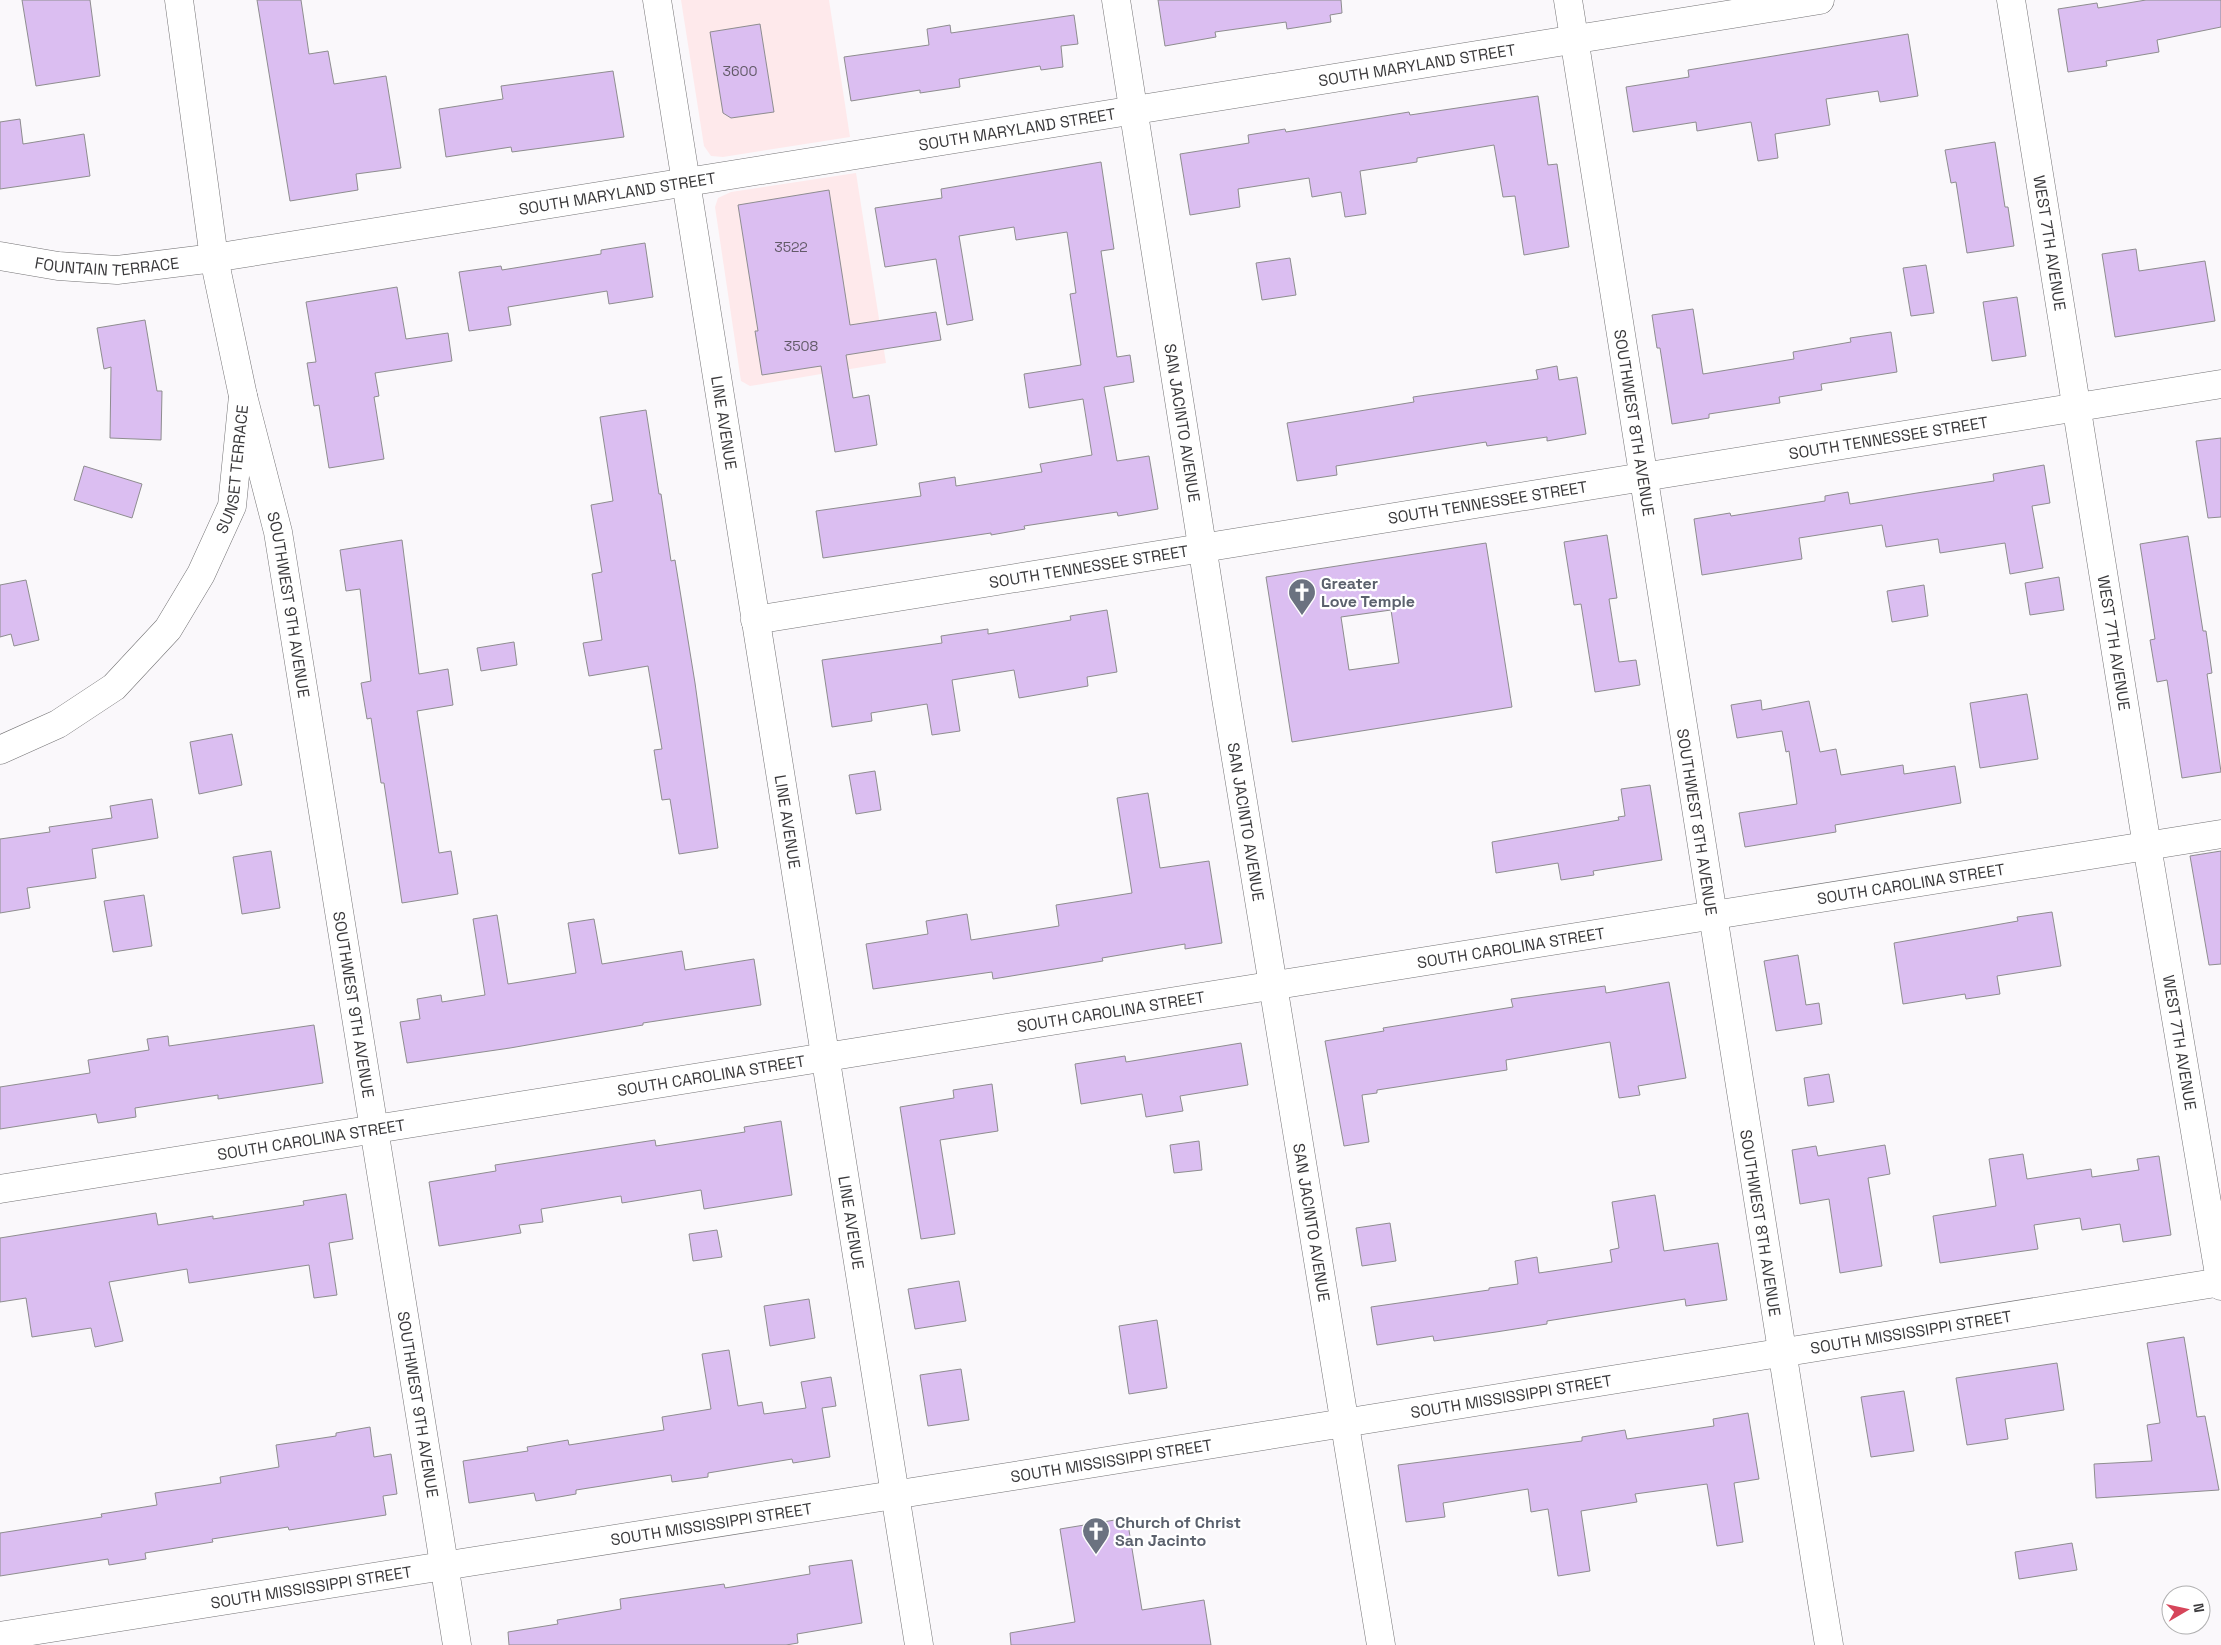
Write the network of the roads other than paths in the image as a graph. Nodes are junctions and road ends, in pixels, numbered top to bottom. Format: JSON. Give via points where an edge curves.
{"nodes":[{"id":1,"x":179,"y":0,"type":"edge"},
{"id":2,"x":657,"y":0,"type":"edge"},
{"id":3,"x":1116,"y":0,"type":"edge"},
{"id":4,"x":1568,"y":0,"type":"edge"},
{"id":5,"x":1820,"y":0,"type":"edge"},
{"id":6,"x":2011,"y":0,"type":"edge"},
{"id":7,"x":1574,"y":40,"type":"junction"},
{"id":8,"x":1134,"y":110,"type":"junction"},
{"id":9,"x":686,"y":182,"type":"junction"},
{"id":10,"x":0,"y":256,"type":"edge"},
{"id":11,"x":214,"y":258,"type":"junction"},
{"id":12,"x":2221,"y":384,"type":"edge"},
{"id":13,"x":243,"y":396,"type":"junction"},
{"id":14,"x":2076,"y":407,"type":"junction"},
{"id":15,"x":1644,"y":476,"type":"junction"},
{"id":16,"x":1203,"y":548,"type":"junction"},
{"id":17,"x":755,"y":620,"type":"junction"},
{"id":18,"x":0,"y":750,"type":"edge"},
{"id":19,"x":2221,"y":834,"type":"edge"},
{"id":20,"x":2147,"y":846,"type":"junction"},
{"id":21,"x":1710,"y":914,"type":"junction"},
{"id":22,"x":1275,"y":986,"type":"junction"},
{"id":23,"x":825,"y":1058,"type":"junction"},
{"id":24,"x":374,"y":1129,"type":"junction"},
{"id":25,"x":0,"y":1189,"type":"edge"},
{"id":26,"x":2221,"y":1282,"type":"edge"},
{"id":27,"x":2221,"y":1286,"type":"edge"},
{"id":28,"x":1781,"y":1352,"type":"junction"},
{"id":29,"x":1345,"y":1423,"type":"junction"},
{"id":30,"x":895,"y":1495,"type":"junction"},
{"id":31,"x":444,"y":1567,"type":"junction"},
{"id":32,"x":0,"y":1636,"type":"edge"},
{"id":33,"x":457,"y":1645,"type":"edge"},
{"id":34,"x":919,"y":1645,"type":"edge"},
{"id":35,"x":1381,"y":1645,"type":"edge"},
{"id":36,"x":1829,"y":1645,"type":"edge"}],
"edges":[{"from":1,"to":11,"type":"street","name":"SUNSET TERRACE"},
{"from":2,"to":9,"type":"street","name":"LINE AVENUE"},
{"from":3,"to":8,"type":"street","name":"SAN JACINTO AVENUE"},
{"from":4,"to":7,"type":"street","name":"SOUTHWEST 8TH AVENUE"},
{"from":5,"to":7,"type":"street","name":"SOUTH MARYLAND STREET"},
{"from":6,"to":14,"type":"street","name":"WEST 7TH AVENUE"},
{"from":7,"to":8,"type":"street","name":"SOUTH MARYLAND STREET"},
{"from":7,"to":15,"type":"street","name":"SOUTHWEST 8TH AVENUE"},
{"from":8,"to":9,"type":"street","name":"SOUTH MARYLAND STREET"},
{"from":8,"to":16,"type":"street","name":"SAN JACINTO AVENUE"},
{"from":9,"to":11,"type":"street","name":"SOUTH MARYLAND STREET"},
{"from":9,"to":17,"type":"street","name":"LINE AVENUE"},
{"from":10,"to":11,"type":"street","name":"FOUNTAIN TERRACE","via":[[58,266],[117,270]]},
{"from":11,"to":13,"type":"street","name":"SUNSET TERRACE"},
{"from":12,"to":14,"type":"street","name":"SOUTH TENNESSEE STREET"},
{"from":13,"to":18,"type":"street","name":"SUNSET TERRACE","via":[[232,506],[201,574],[168,629],[114,687],[58,724]]},
{"from":13,"to":24,"type":"street","name":"SOUTHWEST 9TH AVENUE","via":[[278,532]]},
{"from":14,"to":15,"type":"street","name":"SOUTH TENNESSEE STREET"},
{"from":14,"to":20,"type":"street","name":"WEST 7TH AVENUE"},
{"from":15,"to":16,"type":"street","name":"SOUTH TENNESSEE STREET"},
{"from":15,"to":21,"type":"street","name":"SOUTHWEST 8TH AVENUE"},
{"from":16,"to":17,"type":"street","name":"SOUTH TENNESSEE STREET"},
{"from":16,"to":22,"type":"street","name":"SAN JACINTO AVENUE"},
{"from":17,"to":23,"type":"street","name":"LINE AVENUE"},
{"from":19,"to":20,"type":"street","name":"SOUTH CAROLINA STREET"},
{"from":20,"to":21,"type":"street","name":"SOUTH CAROLINA STREET"},
{"from":20,"to":26,"type":"street","name":"WEST 7TH AVENUE"},
{"from":21,"to":22,"type":"street","name":"SOUTH CAROLINA STREET"},
{"from":21,"to":28,"type":"street","name":"SOUTHWEST 8TH AVENUE"},
{"from":22,"to":23,"type":"street","name":"SOUTH CAROLINA STREET"},
{"from":22,"to":29,"type":"street","name":"SAN JACINTO AVENUE"},
{"from":23,"to":24,"type":"street","name":"SOUTH CAROLINA STREET"},
{"from":23,"to":30,"type":"street","name":"LINE AVENUE"},
{"from":24,"to":25,"type":"street","name":"SOUTH CAROLINA STREET"},
{"from":24,"to":31,"type":"street","name":"SOUTHWEST 9TH AVENUE"},
{"from":26,"to":27,"type":"street","name":"WEST 7TH AVENUE"},
{"from":26,"to":28,"type":"street","name":"SOUTH MISSISSIPPI STREET"},
{"from":28,"to":29,"type":"street","name":"SOUTH MISSISSIPPI STREET"},
{"from":28,"to":36,"type":"street","name":"SOUTHWEST 8TH AVENUE"},
{"from":29,"to":30,"type":"street","name":"SOUTH MISSISSIPPI STREET"},
{"from":29,"to":35,"type":"street","name":"SAN JACINTO AVENUE"},
{"from":30,"to":31,"type":"street","name":"SOUTH MISSISSIPPI STREET"},
{"from":30,"to":34,"type":"street","name":"LINE AVENUE"},
{"from":31,"to":32,"type":"street","name":"SOUTH MISSISSIPPI STREET"},
{"from":31,"to":33,"type":"street","name":"SOUTHWEST 9TH AVENUE"}]}
